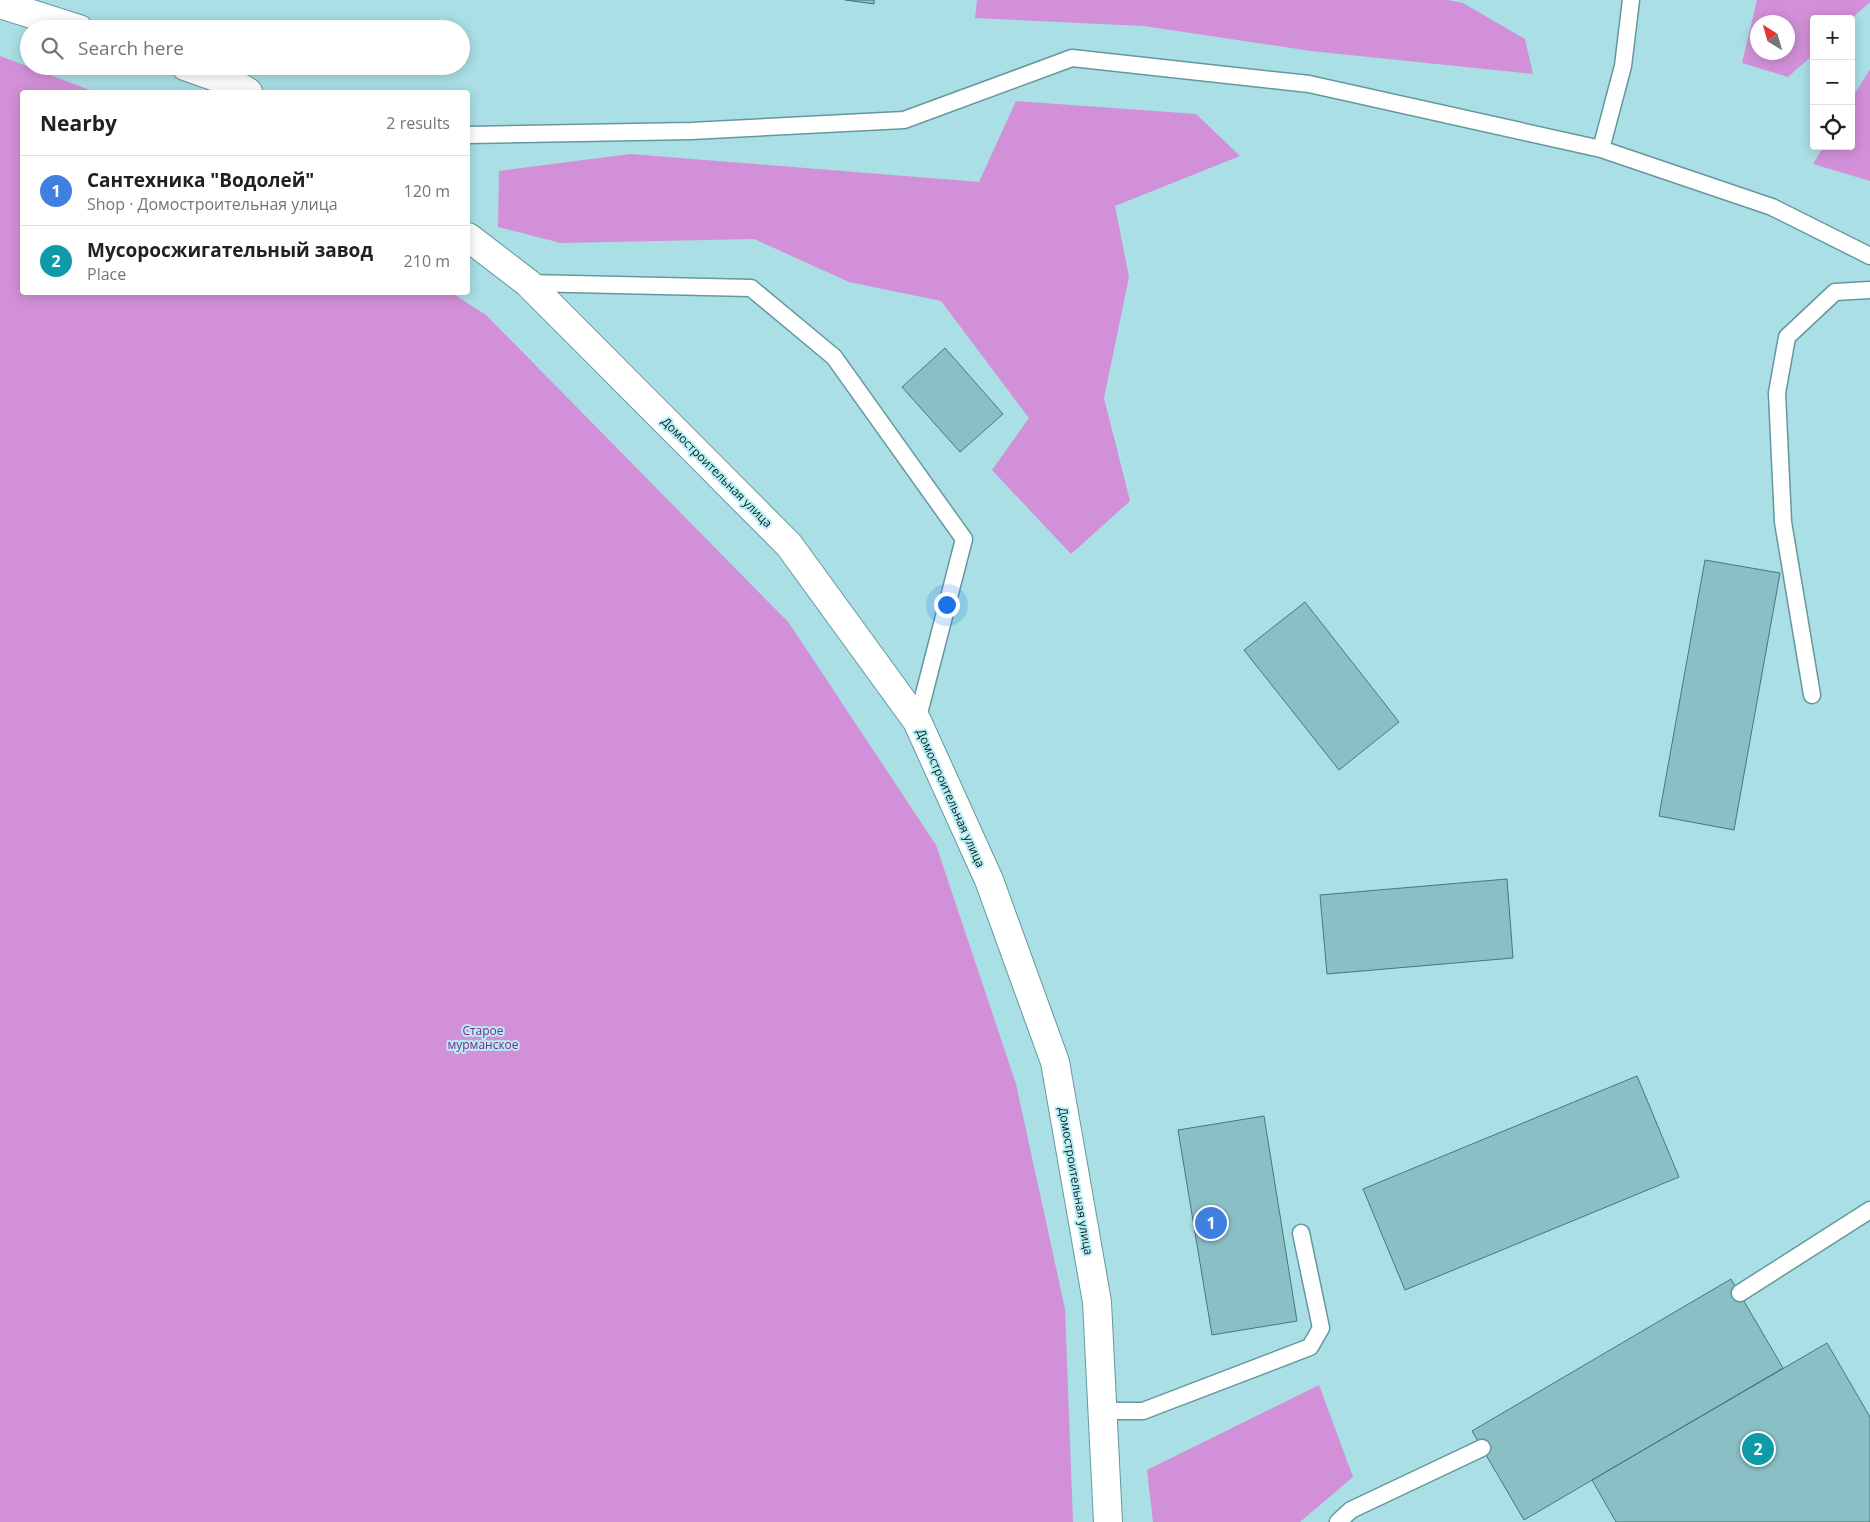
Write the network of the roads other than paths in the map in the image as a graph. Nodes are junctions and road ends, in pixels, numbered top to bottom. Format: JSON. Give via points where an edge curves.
{"nodes":[{"id":1,"x":1631,"y":0,"type":"edge"},
{"id":2,"x":0,"y":4,"type":"edge"},
{"id":3,"x":51,"y":20,"type":"edge"},
{"id":4,"x":211,"y":75,"type":"edge"},
{"id":5,"x":245,"y":90,"type":"edge"},
{"id":6,"x":470,"y":135,"type":"edge"},
{"id":7,"x":1601,"y":149,"type":"junction"},
{"id":8,"x":470,"y":240,"type":"edge"},
{"id":9,"x":1870,"y":256,"type":"edge"},
{"id":10,"x":528,"y":283,"type":"junction"},
{"id":11,"x":1870,"y":290,"type":"edge"},
{"id":12,"x":1812,"y":695,"type":"dead end"},
{"id":13,"x":917,"y":721,"type":"junction"},
{"id":14,"x":1870,"y":1210,"type":"edge"},
{"id":15,"x":1301,"y":1234,"type":"dead end"},
{"id":16,"x":1740,"y":1293,"type":"dead end"},
{"id":17,"x":1102,"y":1411,"type":"junction"},
{"id":18,"x":1482,"y":1448,"type":"dead end"},
{"id":19,"x":1108,"y":1522,"type":"edge"},
{"id":20,"x":1338,"y":1522,"type":"edge"}],
"edges":[{"from":1,"to":7,"type":"lane","via":[[1622,66]]},
{"from":2,"to":3,"type":"street"},
{"from":4,"to":5,"type":"street"},
{"from":6,"to":7,"type":"lane","via":[[691,131],[904,120],[1072,58],[1309,84]]},
{"from":7,"to":9,"type":"lane","via":[[1772,207]]},
{"from":8,"to":10,"type":"street","name":"Домостроительная улица"},
{"from":10,"to":13,"type":"street","name":"Домостроительная улица","via":[[790,545]]},
{"from":10,"to":13,"type":"lane","via":[[751,288],[834,357],[964,539]]},
{"from":11,"to":12,"type":"lane","via":[[1835,292],[1787,338],[1777,393],[1783,522]]},
{"from":13,"to":17,"type":"street","name":"Домостроительная улица","via":[[988,880],[1055,1062],[1096,1302]]},
{"from":14,"to":16,"type":"lane"},
{"from":15,"to":17,"type":"lane","via":[[1321,1328],[1310,1347],[1143,1411]]},
{"from":17,"to":19,"type":"street","name":"Домостроительная улица"},
{"from":18,"to":20,"type":"lane","via":[[1351,1510]]}]}
